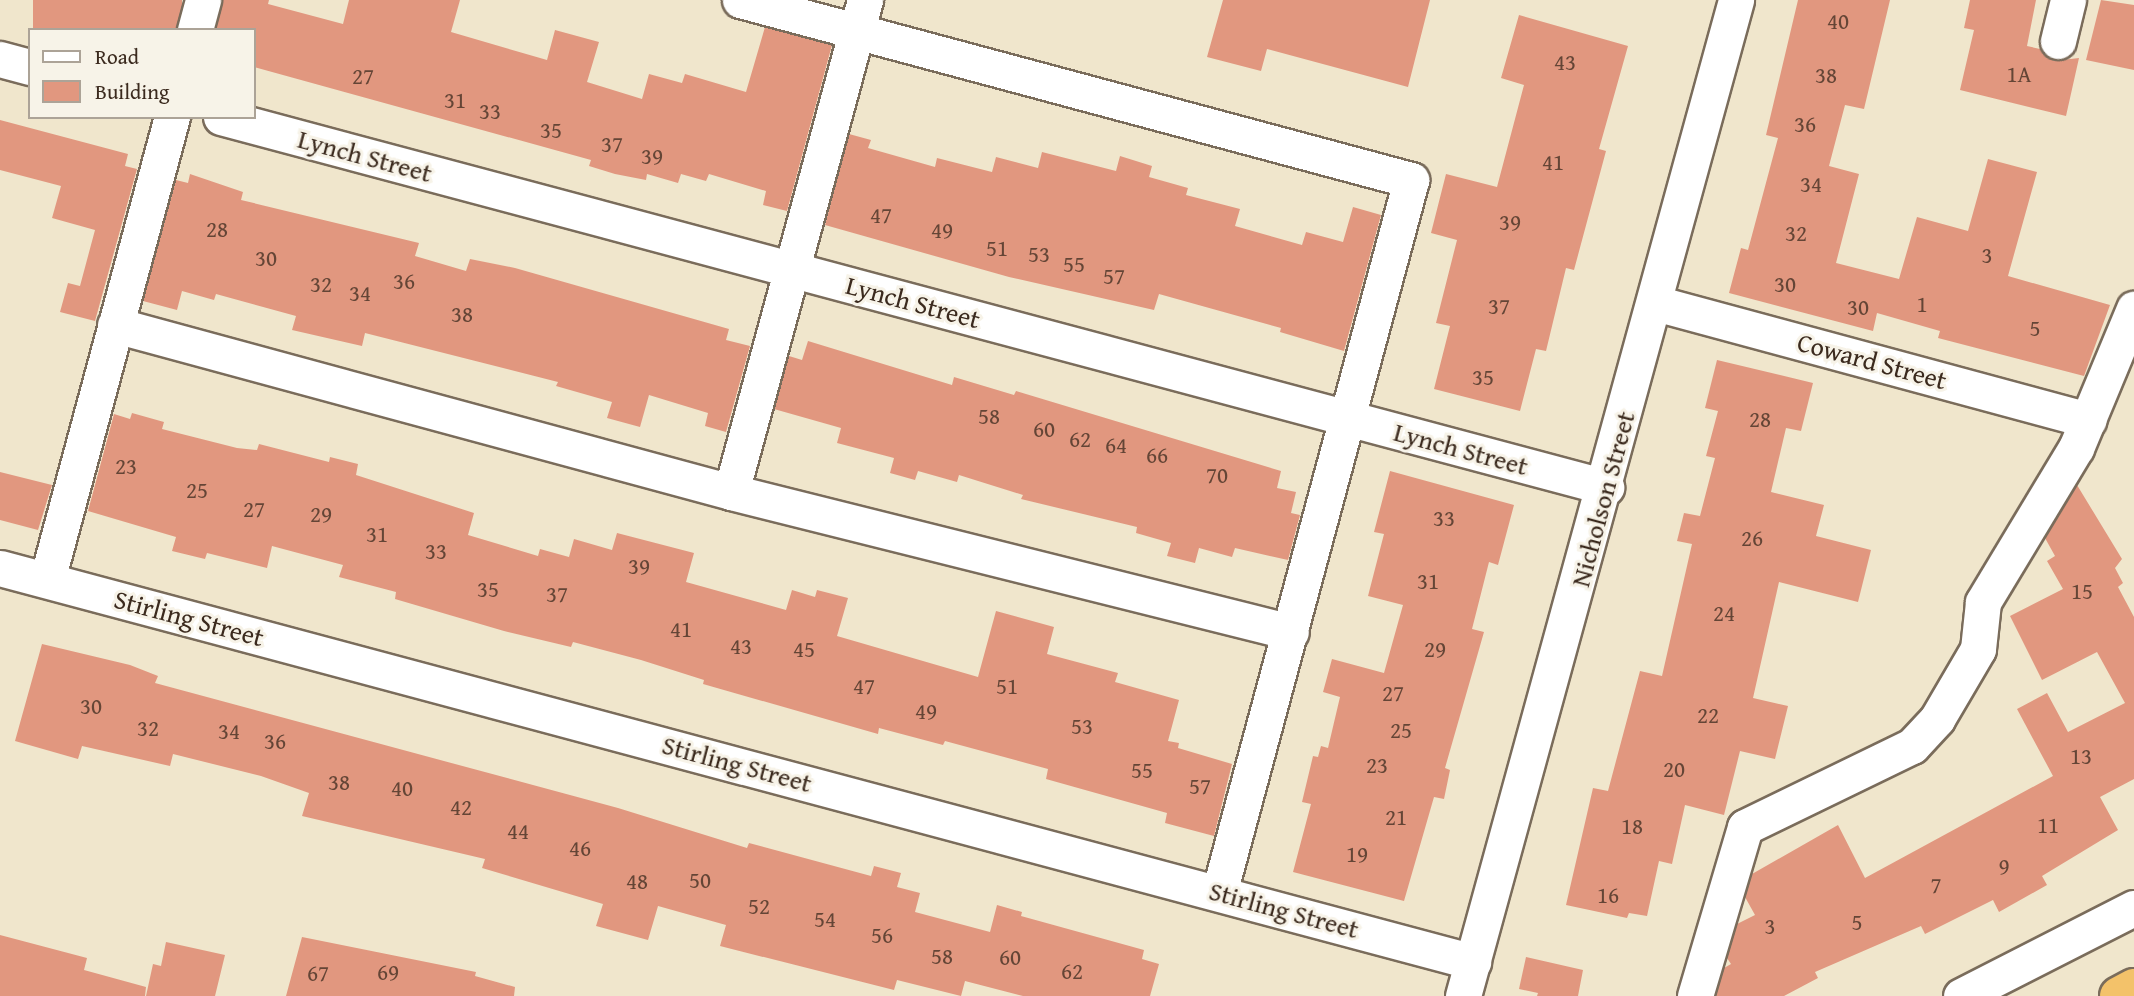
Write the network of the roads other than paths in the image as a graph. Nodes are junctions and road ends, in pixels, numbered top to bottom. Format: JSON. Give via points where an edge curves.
{"nodes":[{"id":1,"x":203,"y":0,"type":"edge"},
{"id":2,"x":740,"y":0,"type":"edge"},
{"id":3,"x":1736,"y":0,"type":"edge"},
{"id":4,"x":2068,"y":0,"type":"edge"},
{"id":5,"x":860,"y":16,"type":"edge"},
{"id":6,"x":196,"y":28,"type":"edge"},
{"id":7,"x":2058,"y":41,"type":"dead end"},
{"id":8,"x":0,"y":60,"type":"edge"},
{"id":9,"x":28,"y":67,"type":"edge"},
{"id":10,"x":171,"y":119,"type":"edge"},
{"id":11,"x":228,"y":119,"type":"edge"},
{"id":12,"x":791,"y":269,"type":"junction"},
{"id":13,"x":1655,"y":303,"type":"junction"},
{"id":14,"x":2134,"y":309,"type":"edge"},
{"id":15,"x":116,"y":325,"type":"junction"},
{"id":16,"x":1348,"y":418,"type":"junction"},
{"id":17,"x":2088,"y":420,"type":"junction"},
{"id":18,"x":1606,"y":487,"type":"junction"},
{"id":19,"x":731,"y":492,"type":"junction"},
{"id":20,"x":0,"y":568,"type":"edge"},
{"id":21,"x":47,"y":580,"type":"junction"},
{"id":22,"x":1291,"y":632,"type":"junction"},
{"id":23,"x":1219,"y":893,"type":"junction"},
{"id":24,"x":2134,"y":908,"type":"edge"},
{"id":25,"x":1473,"y":962,"type":"junction"},
{"id":26,"x":2134,"y":988,"type":"edge"},
{"id":27,"x":1463,"y":996,"type":"edge"},
{"id":28,"x":1695,"y":996,"type":"edge"},
{"id":29,"x":1961,"y":996,"type":"edge"},
{"id":30,"x":2119,"y":996,"type":"edge"}],
"edges":[{"from":1,"to":6,"type":"street"},
{"from":2,"to":5,"type":"street"},
{"from":3,"to":13,"type":"street","name":"Nicholson Street"},
{"from":4,"to":7,"type":"street"},
{"from":5,"to":12,"type":"street"},
{"from":5,"to":16,"type":"street","via":[[1411,180]]},
{"from":8,"to":9,"type":"street"},
{"from":10,"to":15,"type":"street"},
{"from":11,"to":12,"type":"street","name":"Lynch Street"},
{"from":12,"to":16,"type":"street","name":"Lynch Street"},
{"from":12,"to":19,"type":"street"},
{"from":13,"to":17,"type":"street","name":"Coward Street"},
{"from":13,"to":18,"type":"street","name":"Nicholson Street"},
{"from":14,"to":17,"type":"street"},
{"from":15,"to":19,"type":"street"},
{"from":15,"to":21,"type":"street"},
{"from":16,"to":18,"type":"street","name":"Lynch Street"},
{"from":16,"to":22,"type":"street"},
{"from":17,"to":28,"type":"street","via":[[2076,448],[1983,602],[1978,649],[1924,738],[1750,823],[1741,834]]},
{"from":18,"to":25,"type":"street","name":"Nicholson Street"},
{"from":19,"to":22,"type":"street"},
{"from":20,"to":21,"type":"street","name":"Stirling Street"},
{"from":21,"to":23,"type":"street","name":"Stirling Street"},
{"from":22,"to":23,"type":"street"},
{"from":23,"to":25,"type":"street","name":"Stirling Street"},
{"from":24,"to":29,"type":"street"},
{"from":25,"to":27,"type":"street","name":"Nicholson Street"},
{"from":26,"to":30,"type":"highway"}]}
